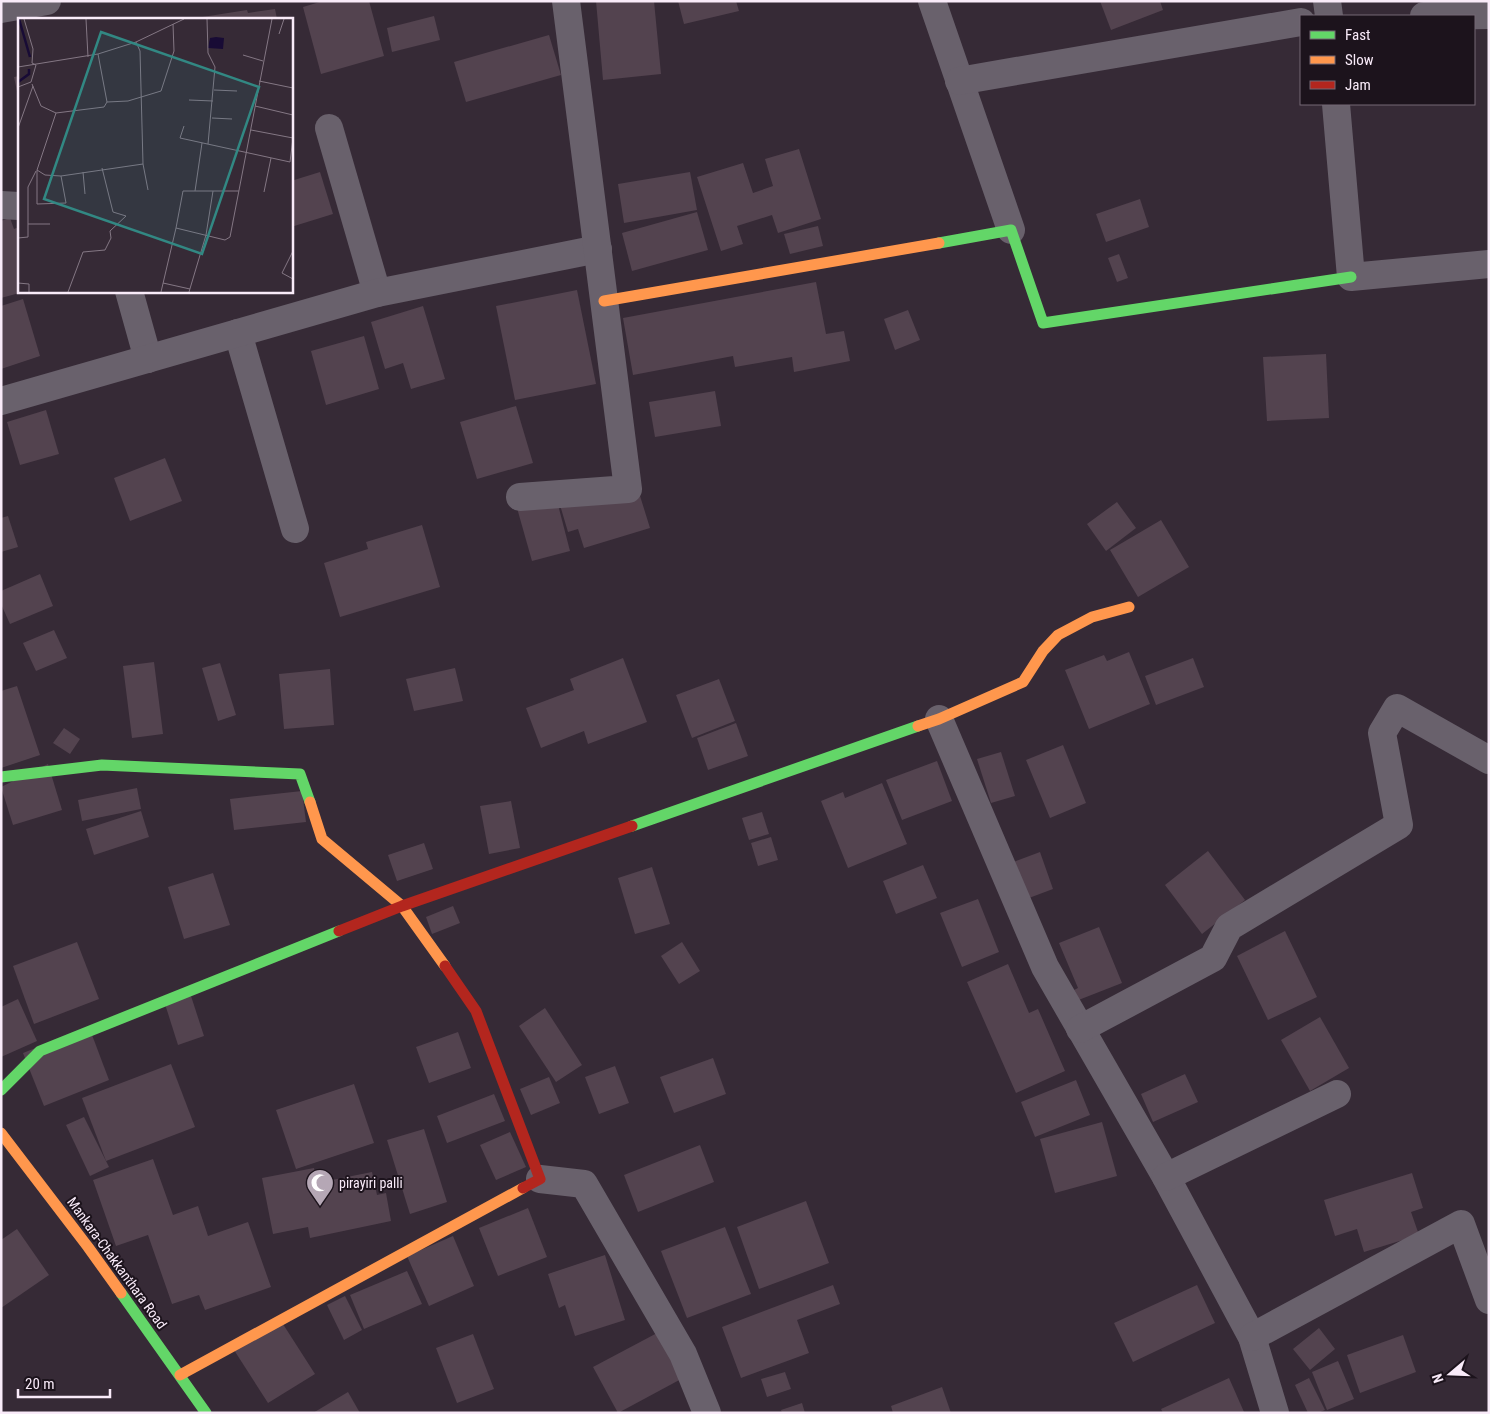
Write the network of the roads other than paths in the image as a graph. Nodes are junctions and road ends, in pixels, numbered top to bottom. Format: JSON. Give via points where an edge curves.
{"nodes":[{"id":1,"x":46,"y":1,"type":"edge"},
{"id":2,"x":566,"y":1,"type":"edge"},
{"id":3,"x":932,"y":1,"type":"edge"},
{"id":4,"x":1327,"y":1,"type":"edge"},
{"id":5,"x":1,"y":9,"type":"edge"},
{"id":6,"x":1328,"y":15,"type":"edge"},
{"id":7,"x":1475,"y":16,"type":"edge"},
{"id":8,"x":1489,"y":16,"type":"edge"},
{"id":9,"x":1300,"y":22,"type":"edge"},
{"id":10,"x":959,"y":81,"type":"junction"},
{"id":11,"x":1336,"y":105,"type":"edge"},
{"id":12,"x":329,"y":128,"type":"dead end"},
{"id":13,"x":1,"y":204,"type":"edge"},
{"id":14,"x":18,"y":206,"type":"edge"},
{"id":15,"x":1011,"y":230,"type":"junction"},
{"id":16,"x":598,"y":249,"type":"junction"},
{"id":17,"x":1489,"y":264,"type":"edge"},
{"id":18,"x":1351,"y":277,"type":"junction"},
{"id":19,"x":129,"y":292,"type":"edge"},
{"id":20,"x":377,"y":293,"type":"junction"},
{"id":21,"x":604,"y":301,"type":"junction"},
{"id":22,"x":238,"y":333,"type":"junction"},
{"id":23,"x":148,"y":359,"type":"junction"},
{"id":24,"x":1,"y":401,"type":"edge"},
{"id":25,"x":520,"y":497,"type":"dead end"},
{"id":26,"x":295,"y":529,"type":"dead end"},
{"id":27,"x":1129,"y":607,"type":"dead end"},
{"id":28,"x":939,"y":719,"type":"junction"},
{"id":29,"x":1489,"y":760,"type":"edge"},
{"id":30,"x":1,"y":777,"type":"edge"},
{"id":31,"x":402,"y":906,"type":"junction"},
{"id":32,"x":1080,"y":1029,"type":"junction"},
{"id":33,"x":1,"y":1090,"type":"edge"},
{"id":34,"x":1336,"y":1094,"type":"dead end"},
{"id":35,"x":1,"y":1132,"type":"edge"},
{"id":36,"x":1166,"y":1177,"type":"junction"},
{"id":37,"x":540,"y":1179,"type":"junction"},
{"id":38,"x":1489,"y":1300,"type":"edge"},
{"id":39,"x":1252,"y":1337,"type":"junction"},
{"id":40,"x":180,"y":1375,"type":"junction"},
{"id":41,"x":206,"y":1413,"type":"edge"},
{"id":42,"x":707,"y":1413,"type":"edge"},
{"id":43,"x":1275,"y":1413,"type":"edge"}],
"edges":[{"from":1,"to":5,"type":"street"},
{"from":2,"to":16,"type":"street"},
{"from":3,"to":10,"type":"street"},
{"from":4,"to":6,"type":"street"},
{"from":7,"to":8,"type":"street"},
{"from":9,"to":10,"type":"street"},
{"from":10,"to":15,"type":"street"},
{"from":11,"to":18,"type":"street"},
{"from":12,"to":20,"type":"street"},
{"from":13,"to":14,"type":"street"},
{"from":15,"to":18,"type":"street","via":[[1043,323]]},
{"from":15,"to":21,"type":"street"},
{"from":16,"to":20,"type":"street"},
{"from":16,"to":21,"type":"street"},
{"from":17,"to":18,"type":"street"},
{"from":19,"to":23,"type":"street"},
{"from":20,"to":22,"type":"street"},
{"from":21,"to":25,"type":"street","via":[[628,489]]},
{"from":22,"to":23,"type":"street"},
{"from":22,"to":26,"type":"street"},
{"from":23,"to":24,"type":"street"},
{"from":27,"to":28,"type":"street","via":[[1092,617],[1058,635],[1023,682]]},
{"from":28,"to":31,"type":"street"},
{"from":28,"to":32,"type":"street","via":[[1045,968]]},
{"from":29,"to":32,"type":"street","via":[[1396,708],[1382,733],[1399,826],[1229,927],[1213,958]]},
{"from":30,"to":31,"type":"street","via":[[102,765],[300,774],[322,839]]},
{"from":31,"to":33,"type":"street","via":[[40,1052]]},
{"from":31,"to":37,"type":"street","via":[[476,1011]]},
{"from":32,"to":36,"type":"street"},
{"from":34,"to":36,"type":"street"},
{"from":35,"to":40,"type":"street","name":"Mankara-Chakkanthara Road"},
{"from":36,"to":39,"type":"street"},
{"from":37,"to":40,"type":"street"},
{"from":37,"to":42,"type":"street","via":[[584,1184],[682,1354]]},
{"from":38,"to":39,"type":"street","via":[[1462,1224]]},
{"from":39,"to":43,"type":"street"},
{"from":40,"to":41,"type":"street","name":"Mankara-Chakkanthara Road"}]}
